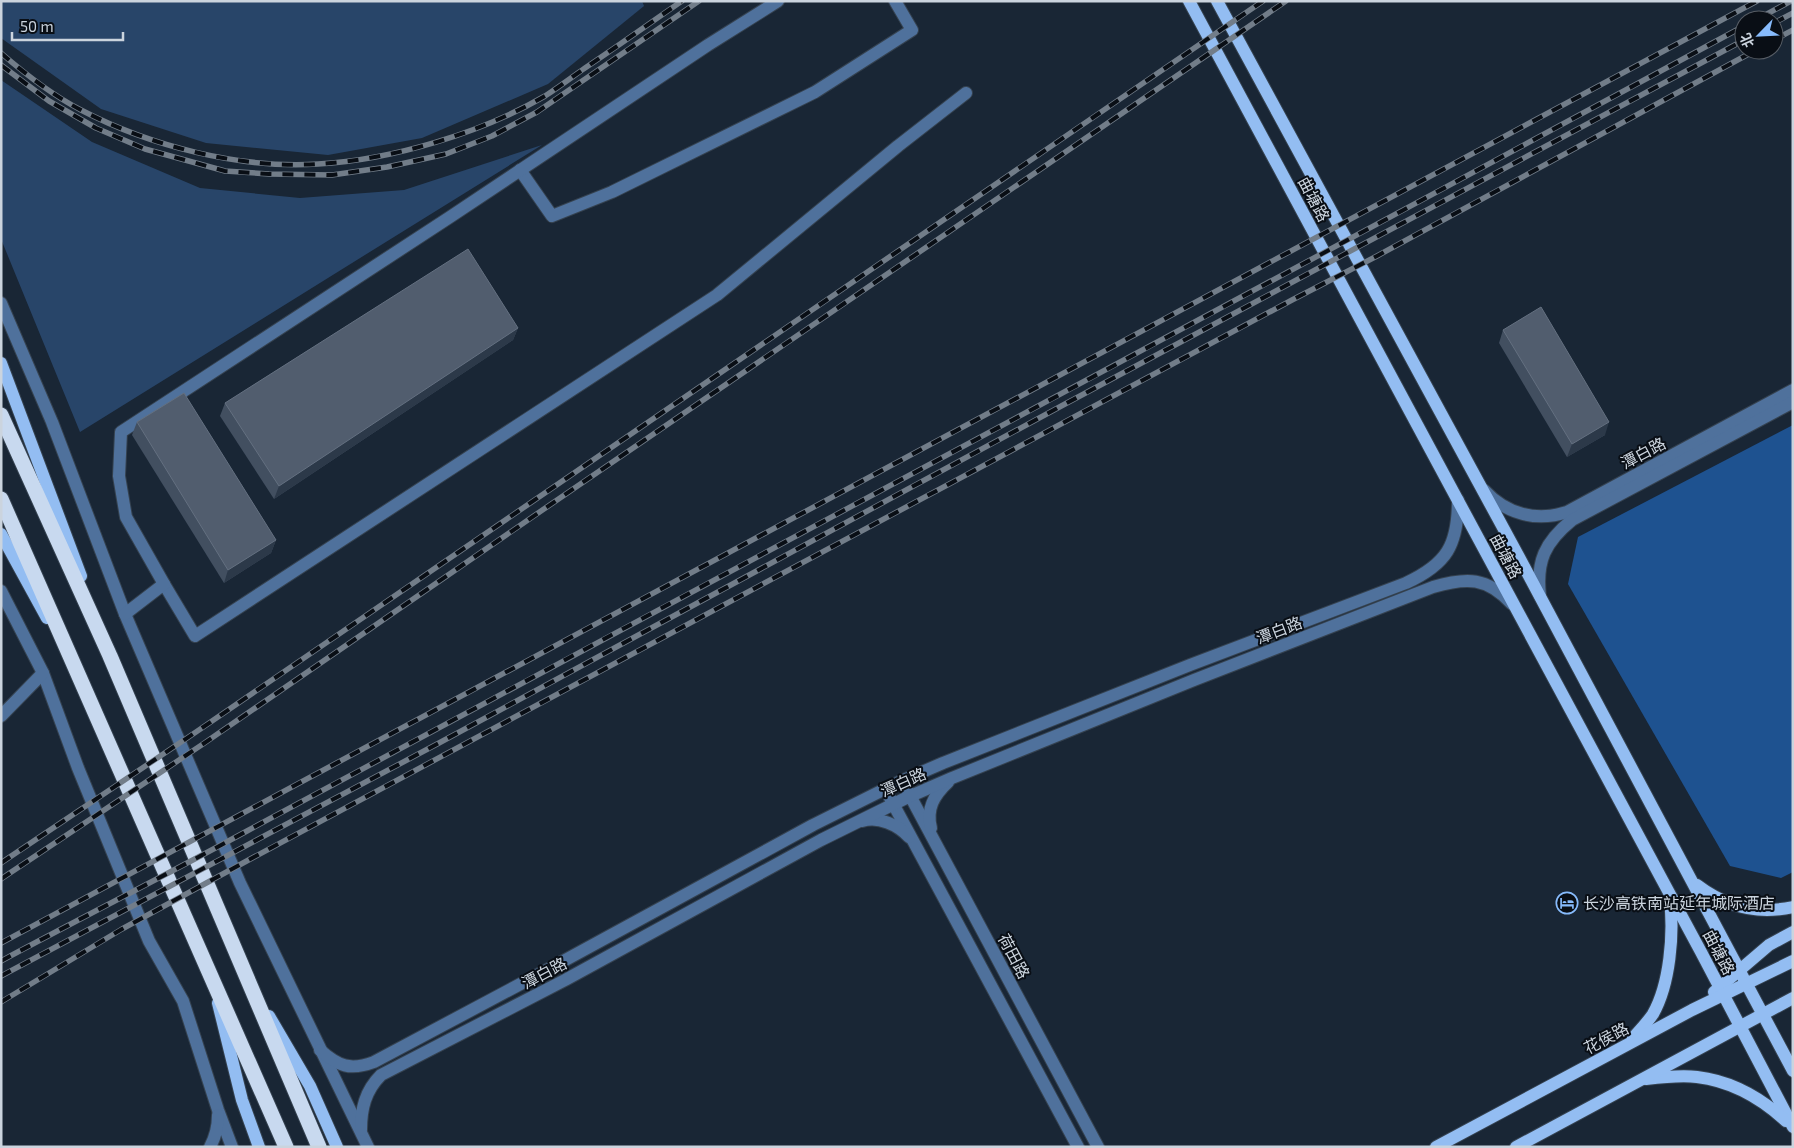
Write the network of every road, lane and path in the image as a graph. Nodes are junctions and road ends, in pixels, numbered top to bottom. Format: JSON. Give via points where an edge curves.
{"nodes":[{"id":1,"x":778,"y":1,"type":"edge"},
{"id":2,"x":895,"y":1,"type":"edge"},
{"id":3,"x":1189,"y":1,"type":"edge"},
{"id":4,"x":1217,"y":1,"type":"edge"},
{"id":5,"x":966,"y":92,"type":"dead end"},
{"id":6,"x":520,"y":170,"type":"junction"},
{"id":7,"x":1,"y":303,"type":"edge"},
{"id":8,"x":1,"y":363,"type":"edge"},
{"id":9,"x":1793,"y":390,"type":"edge"},
{"id":10,"x":1793,"y":402,"type":"edge"},
{"id":11,"x":1,"y":415,"type":"edge"},
{"id":12,"x":1480,"y":487,"type":"junction"},
{"id":13,"x":1,"y":499,"type":"edge"},
{"id":14,"x":1458,"y":500,"type":"junction"},
{"id":15,"x":1,"y":534,"type":"edge"},
{"id":16,"x":164,"y":584,"type":"junction"},
{"id":17,"x":1,"y":591,"type":"edge"},
{"id":18,"x":1540,"y":596,"type":"junction"},
{"id":19,"x":1517,"y":608,"type":"junction"},
{"id":20,"x":125,"y":614,"type":"junction"},
{"id":21,"x":110,"y":656,"type":"junction"},
{"id":22,"x":43,"y":673,"type":"junction"},
{"id":23,"x":81,"y":682,"type":"junction"},
{"id":24,"x":1,"y":716,"type":"edge"},
{"id":25,"x":955,"y":777,"type":"junction"},
{"id":26,"x":902,"y":781,"type":"junction"},
{"id":27,"x":886,"y":789,"type":"junction"},
{"id":28,"x":910,"y":796,"type":"junction"},
{"id":29,"x":894,"y":804,"type":"junction"},
{"id":30,"x":853,"y":824,"type":"junction"},
{"id":31,"x":934,"y":840,"type":"junction"},
{"id":32,"x":914,"y":842,"type":"junction"},
{"id":33,"x":1693,"y":882,"type":"junction"},
{"id":34,"x":1669,"y":893,"type":"junction"},
{"id":35,"x":1793,"y":907,"type":"edge"},
{"id":36,"x":1793,"y":932,"type":"edge"},
{"id":37,"x":1793,"y":961,"type":"edge"},
{"id":38,"x":1739,"y":970,"type":"junction"},
{"id":39,"x":244,"y":974,"type":"junction"},
{"id":40,"x":212,"y":981,"type":"junction"},
{"id":41,"x":1747,"y":984,"type":"junction"},
{"id":42,"x":1721,"y":991,"type":"junction"},
{"id":43,"x":1793,"y":998,"type":"edge"},
{"id":44,"x":1762,"y":1014,"type":"junction"},
{"id":45,"x":1739,"y":1026,"type":"junction"},
{"id":46,"x":1625,"y":1046,"type":"junction"},
{"id":47,"x":320,"y":1050,"type":"junction"},
{"id":48,"x":1793,"y":1071,"type":"edge"},
{"id":49,"x":1641,"y":1079,"type":"junction"},
{"id":50,"x":218,"y":1110,"type":"junction"},
{"id":51,"x":1793,"y":1127,"type":"edge"},
{"id":52,"x":361,"y":1130,"type":"junction"},
{"id":53,"x":210,"y":1147,"type":"edge"},
{"id":54,"x":232,"y":1147,"type":"edge"},
{"id":55,"x":259,"y":1147,"type":"edge"},
{"id":56,"x":286,"y":1147,"type":"edge"},
{"id":57,"x":319,"y":1147,"type":"edge"},
{"id":58,"x":337,"y":1147,"type":"edge"},
{"id":59,"x":368,"y":1147,"type":"edge"},
{"id":60,"x":1078,"y":1147,"type":"edge"},
{"id":61,"x":1098,"y":1147,"type":"edge"},
{"id":62,"x":1436,"y":1147,"type":"edge"},
{"id":63,"x":1516,"y":1147,"type":"edge"}],
"edges":[{"from":1,"to":6,"type":"street"},
{"from":2,"to":6,"type":"street","via":[[912,30],[815,92],[612,192],[552,216]]},
{"from":3,"to":14,"type":"main road","name":"曲塘路"},
{"from":4,"to":12,"type":"main road","name":"曲塘路"},
{"from":5,"to":16,"type":"street","via":[[717,295],[196,636]]},
{"from":6,"to":16,"type":"street","via":[[121,432],[119,476],[126,517]]},
{"from":7,"to":20,"type":"street","via":[[52,422]]},
{"from":8,"to":21,"type":"main road"},
{"from":9,"to":12,"type":"street","name":"潭白路","via":[[1555,516],[1514,512]]},
{"from":10,"to":18,"type":"street","name":"潭白路","via":[[1572,520],[1545,550],[1538,579]]},
{"from":11,"to":21,"type":"highway"},
{"from":12,"to":18,"type":"main road","name":"曲塘路"},
{"from":13,"to":23,"type":"highway"},
{"from":14,"to":19,"type":"main road","name":"曲塘路"},
{"from":14,"to":26,"type":"street","name":"潭白路","via":[[1458,520],[1448,550],[1438,564],[1424,574]]},
{"from":15,"to":23,"type":"main road"},
{"from":16,"to":20,"type":"street"},
{"from":17,"to":22,"type":"street"},
{"from":18,"to":33,"type":"main road","name":"曲塘路"},
{"from":19,"to":25,"type":"street","name":"潭白路","via":[[1481,581],[1450,582]]},
{"from":19,"to":34,"type":"main road","name":"曲塘路"},
{"from":20,"to":47,"type":"street","via":[[240,883]]},
{"from":21,"to":39,"type":"highway"},
{"from":22,"to":24,"type":"street"},
{"from":22,"to":50,"type":"street","via":[[149,941],[183,1001]]},
{"from":23,"to":40,"type":"highway"},
{"from":25,"to":28,"type":"street","name":"潭白路"},
{"from":25,"to":31,"type":"street","via":[[942,787],[931,803],[929,822]]},
{"from":26,"to":27,"type":"street","name":"潭白路"},
{"from":26,"to":28,"type":"street","name":"荷田路"},
{"from":27,"to":29,"type":"street","name":"荷田路"},
{"from":27,"to":47,"type":"street","name":"潭白路","via":[[813,825],[374,1062],[360,1067],[345,1066]]},
{"from":28,"to":29,"type":"street","name":"潭白路"},
{"from":28,"to":31,"type":"street","name":"荷田路"},
{"from":29,"to":30,"type":"street","name":"潭白路"},
{"from":29,"to":32,"type":"street","name":"荷田路"},
{"from":30,"to":32,"type":"street","via":[[866,820],[885,822],[905,832]]},
{"from":30,"to":52,"type":"street","name":"潭白路","via":[[381,1076],[371,1086],[364,1102]]},
{"from":31,"to":61,"type":"street","name":"荷田路"},
{"from":32,"to":60,"type":"street","name":"荷田路"},
{"from":33,"to":35,"type":"main road","via":[[1721,900],[1746,909],[1774,911]]},
{"from":33,"to":38,"type":"main road","name":"曲塘路"},
{"from":34,"to":42,"type":"main road","name":"曲塘路"},
{"from":34,"to":46,"type":"main road","via":[[1672,933],[1664,986],[1646,1024]]},
{"from":36,"to":38,"type":"main road","name":"花侯路","via":[[1769,945]]},
{"from":37,"to":41,"type":"main road"},
{"from":38,"to":41,"type":"main road","name":"曲塘路"},
{"from":38,"to":42,"type":"main road","name":"花侯路"},
{"from":39,"to":57,"type":"highway"},
{"from":39,"to":58,"type":"main road","via":[[310,1086]]},
{"from":40,"to":55,"type":"main road","via":[[242,1100]]},
{"from":40,"to":56,"type":"highway"},
{"from":41,"to":42,"type":"main road"},
{"from":41,"to":44,"type":"main road","name":"曲塘路"},
{"from":42,"to":45,"type":"main road","name":"曲塘路"},
{"from":42,"to":46,"type":"main road","name":"花侯路"},
{"from":43,"to":44,"type":"main road"},
{"from":44,"to":45,"type":"main road"},
{"from":44,"to":48,"type":"main road","name":"曲塘路"},
{"from":45,"to":49,"type":"main road"},
{"from":45,"to":51,"type":"main road","name":"曲塘路"},
{"from":46,"to":62,"type":"main road","name":"花侯路"},
{"from":47,"to":52,"type":"street"},
{"from":49,"to":51,"type":"main road","via":[[1696,1077],[1718,1081],[1761,1100]]},
{"from":49,"to":63,"type":"main road"},
{"from":50,"to":53,"type":"street","via":[[215,1138]]},
{"from":50,"to":54,"type":"street"},
{"from":52,"to":59,"type":"street"}]}
